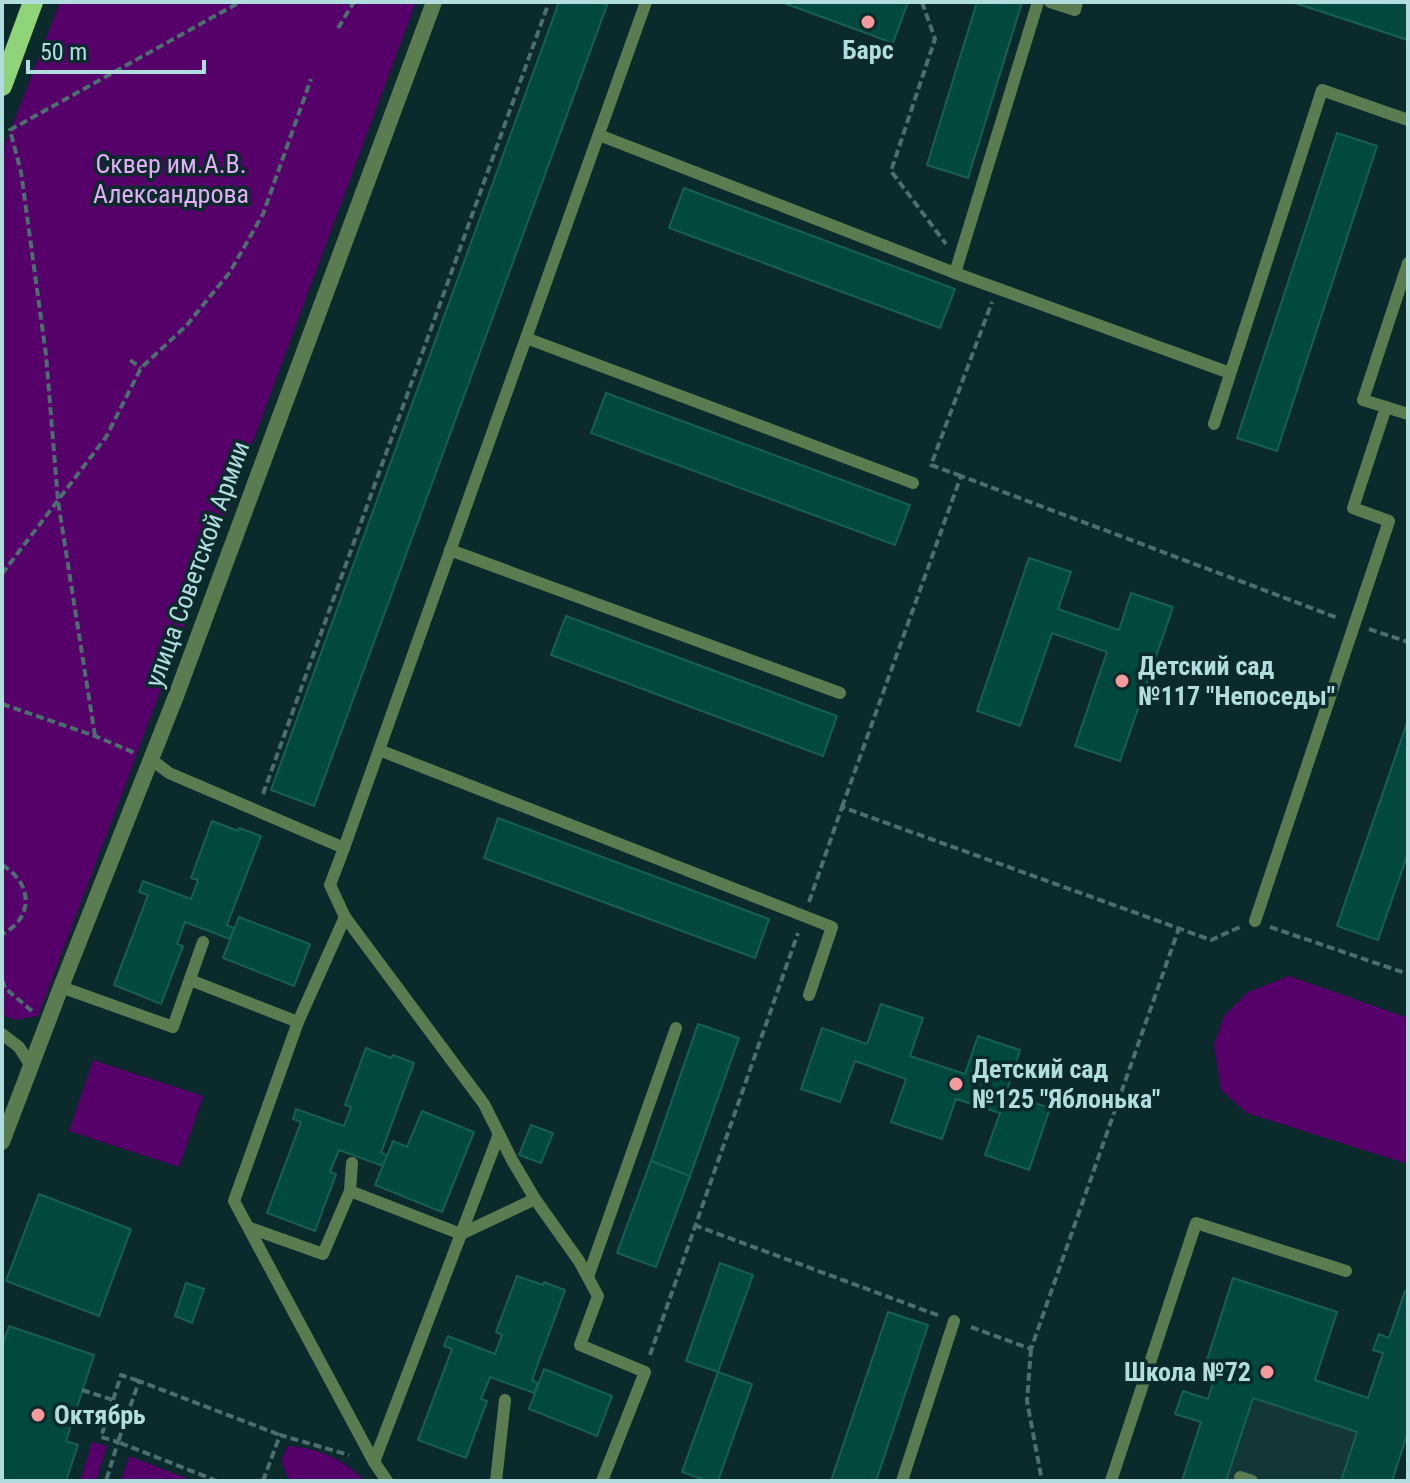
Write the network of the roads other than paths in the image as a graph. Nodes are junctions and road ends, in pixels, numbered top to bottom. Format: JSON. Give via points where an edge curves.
{"nodes":[{"id":1,"x":33,"y":2,"type":"edge"},
{"id":2,"x":434,"y":2,"type":"edge"},
{"id":3,"x":646,"y":2,"type":"edge"},
{"id":4,"x":1038,"y":2,"type":"edge"},
{"id":5,"x":1050,"y":2,"type":"edge"},
{"id":6,"x":1077,"y":2,"type":"edge"},
{"id":7,"x":7,"y":58,"type":"edge"},
{"id":8,"x":2,"y":86,"type":"edge"},
{"id":9,"x":1408,"y":120,"type":"edge"},
{"id":10,"x":599,"y":135,"type":"junction"},
{"id":11,"x":1408,"y":263,"type":"edge"},
{"id":12,"x":957,"y":267,"type":"junction"},
{"id":13,"x":526,"y":338,"type":"junction"},
{"id":14,"x":1230,"y":373,"type":"junction"},
{"id":15,"x":1386,"y":407,"type":"junction"},
{"id":16,"x":1408,"y":414,"type":"edge"},
{"id":17,"x":1214,"y":424,"type":"dead end"},
{"id":18,"x":913,"y":483,"type":"dead end"},
{"id":19,"x":450,"y":550,"type":"junction"},
{"id":20,"x":840,"y":693,"type":"dead end"},
{"id":21,"x":379,"y":750,"type":"junction"},
{"id":22,"x":152,"y":760,"type":"junction"},
{"id":23,"x":344,"y":848,"type":"junction"},
{"id":24,"x":345,"y":917,"type":"junction"},
{"id":25,"x":1255,"y":921,"type":"road end"},
{"id":26,"x":203,"y":942,"type":"dead end"},
{"id":27,"x":190,"y":980,"type":"junction"},
{"id":28,"x":61,"y":987,"type":"junction"},
{"id":29,"x":809,"y":995,"type":"dead end"},
{"id":30,"x":298,"y":1022,"type":"junction"},
{"id":31,"x":676,"y":1028,"type":"dead end"},
{"id":32,"x":2,"y":1034,"type":"edge"},
{"id":33,"x":31,"y":1066,"type":"junction"},
{"id":34,"x":499,"y":1134,"type":"junction"},
{"id":35,"x":2,"y":1142,"type":"edge"},
{"id":36,"x":352,"y":1163,"type":"dead end"},
{"id":37,"x":350,"y":1191,"type":"junction"},
{"id":38,"x":535,"y":1199,"type":"junction"},
{"id":39,"x":250,"y":1228,"type":"junction"},
{"id":40,"x":461,"y":1234,"type":"junction"},
{"id":41,"x":1346,"y":1271,"type":"dead end"},
{"id":42,"x":588,"y":1277,"type":"junction"},
{"id":43,"x":954,"y":1321,"type":"road end"},
{"id":44,"x":505,"y":1400,"type":"dead end"},
{"id":45,"x":374,"y":1462,"type":"junction"},
{"id":46,"x":387,"y":1481,"type":"edge"},
{"id":47,"x":496,"y":1481,"type":"edge"},
{"id":48,"x":602,"y":1481,"type":"edge"},
{"id":49,"x":902,"y":1481,"type":"edge"},
{"id":50,"x":1111,"y":1481,"type":"edge"}],
"edges":[{"from":1,"to":7,"type":"main road"},
{"from":2,"to":22,"type":"street","name":"улица Советской Армии"},
{"from":3,"to":10,"type":"lane"},
{"from":4,"to":12,"type":"lane"},
{"from":5,"to":6,"type":"lane","via":[[1075,10]]},
{"from":7,"to":8,"type":"main road"},
{"from":9,"to":14,"type":"lane","via":[[1322,90]]},
{"from":10,"to":12,"type":"lane"},
{"from":10,"to":13,"type":"lane"},
{"from":11,"to":15,"type":"lane","via":[[1363,400]]},
{"from":12,"to":14,"type":"lane","via":[[998,289]]},
{"from":13,"to":18,"type":"lane"},
{"from":13,"to":19,"type":"lane"},
{"from":14,"to":17,"type":"lane"},
{"from":15,"to":16,"type":"lane"},
{"from":15,"to":25,"type":"lane","via":[[1353,508],[1389,521]]},
{"from":19,"to":20,"type":"lane"},
{"from":19,"to":21,"type":"lane"},
{"from":21,"to":23,"type":"lane"},
{"from":21,"to":29,"type":"lane","via":[[832,927]]},
{"from":22,"to":23,"type":"lane","via":[[169,773]]},
{"from":22,"to":28,"type":"street","name":"улица Советской Армии"},
{"from":23,"to":24,"type":"lane","via":[[330,885]]},
{"from":24,"to":30,"type":"lane"},
{"from":24,"to":34,"type":"lane","via":[[484,1104]]},
{"from":26,"to":27,"type":"lane"},
{"from":27,"to":28,"type":"lane","via":[[173,1027]]},
{"from":27,"to":30,"type":"lane"},
{"from":28,"to":33,"type":"street","name":"улица Советской Армии"},
{"from":30,"to":39,"type":"lane","via":[[234,1201]]},
{"from":31,"to":42,"type":"lane"},
{"from":32,"to":33,"type":"lane"},
{"from":33,"to":35,"type":"street","name":"улица Советской Армии"},
{"from":34,"to":38,"type":"lane"},
{"from":34,"to":40,"type":"lane"},
{"from":36,"to":37,"type":"lane"},
{"from":37,"to":39,"type":"lane","via":[[323,1254]]},
{"from":37,"to":40,"type":"lane"},
{"from":38,"to":40,"type":"lane"},
{"from":38,"to":42,"type":"lane"},
{"from":39,"to":45,"type":"lane"},
{"from":40,"to":45,"type":"lane"},
{"from":41,"to":50,"type":"lane","via":[[1196,1223]]},
{"from":42,"to":48,"type":"lane","via":[[598,1296],[580,1345],[645,1372]]},
{"from":43,"to":49,"type":"lane"},
{"from":44,"to":47,"type":"lane"},
{"from":45,"to":46,"type":"lane"}]}
